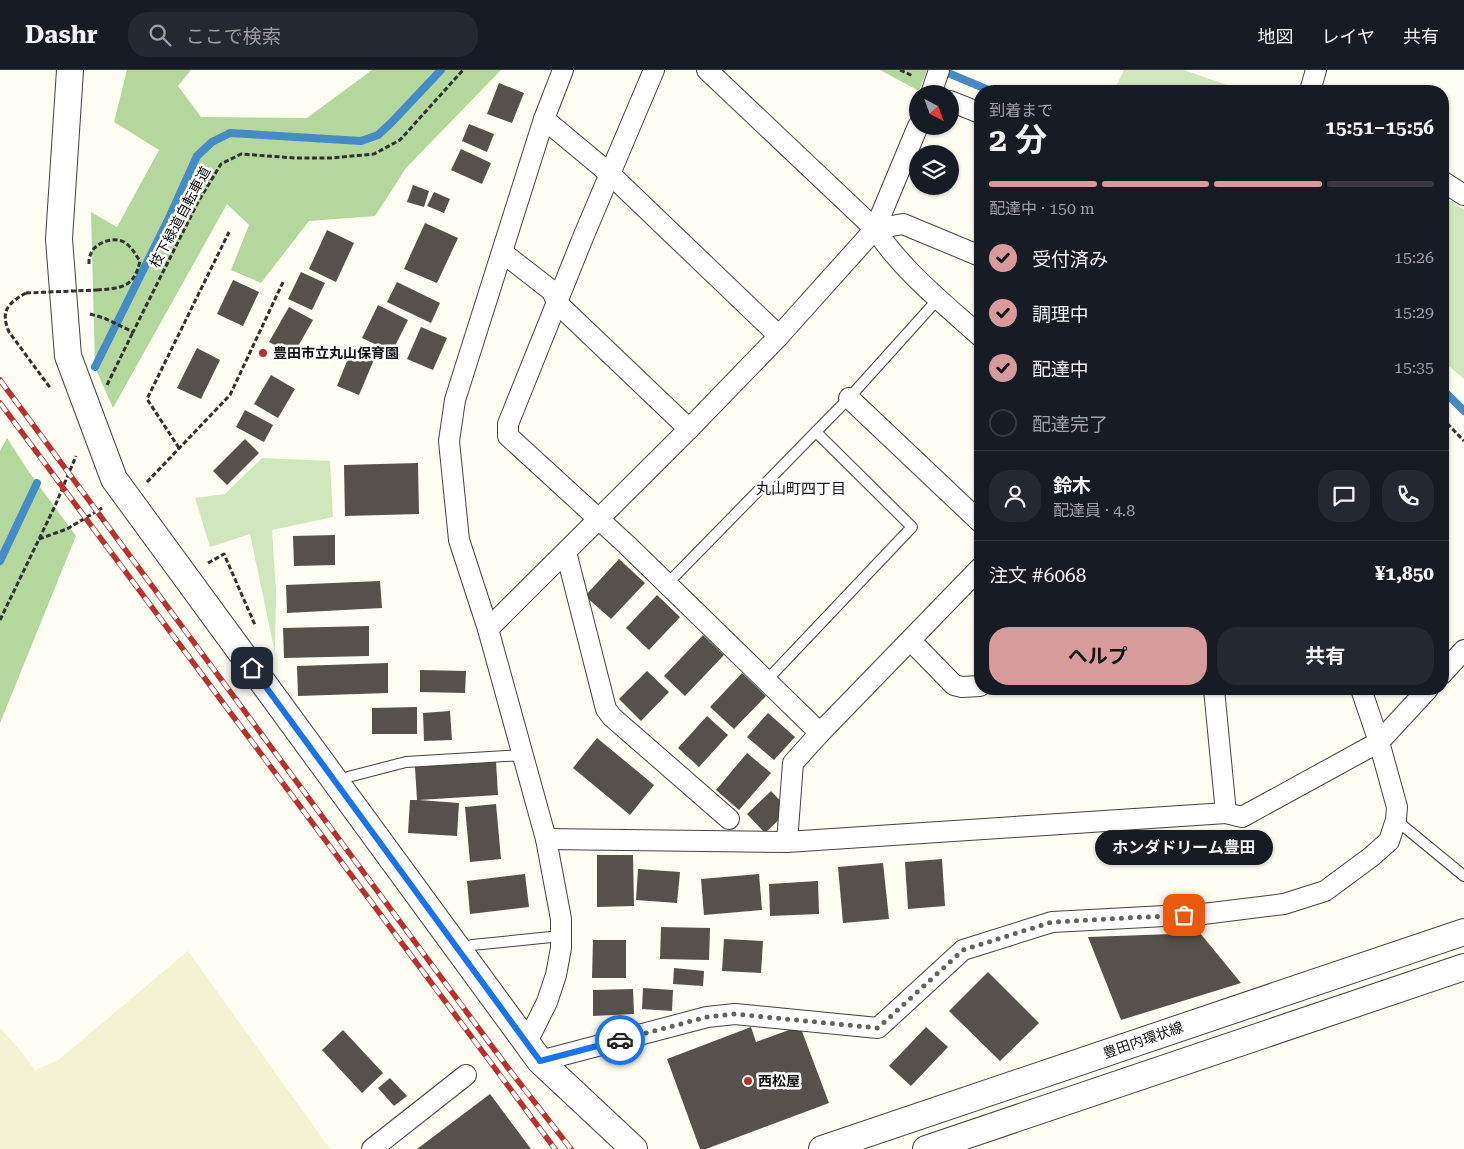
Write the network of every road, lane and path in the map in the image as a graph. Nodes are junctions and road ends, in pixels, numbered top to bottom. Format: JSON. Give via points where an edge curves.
{"nodes":[{"id":1,"x":70,"y":70,"type":"edge"},
{"id":2,"x":464,"y":70,"type":"edge"},
{"id":3,"x":563,"y":70,"type":"edge"},
{"id":4,"x":654,"y":70,"type":"edge"},
{"id":5,"x":707,"y":70,"type":"edge"},
{"id":6,"x":1316,"y":70,"type":"edge"},
{"id":7,"x":1312,"y":85,"type":"edge"},
{"id":8,"x":959,"y":105,"type":"edge"},
{"id":9,"x":974,"y":111,"type":"edge"},
{"id":10,"x":544,"y":119,"type":"junction"},
{"id":11,"x":914,"y":135,"type":"edge"},
{"id":12,"x":610,"y":174,"type":"junction"},
{"id":13,"x":1449,"y":185,"type":"edge"},
{"id":14,"x":1464,"y":194,"type":"edge"},
{"id":15,"x":875,"y":229,"type":"junction"},
{"id":16,"x":229,"y":232,"type":"dead end"},
{"id":17,"x":503,"y":252,"type":"junction"},
{"id":18,"x":974,"y":254,"type":"edge"},
{"id":19,"x":89,"y":272,"type":"dead end"},
{"id":20,"x":284,"y":280,"type":"dead end"},
{"id":21,"x":88,"y":289,"type":"dead end"},
{"id":22,"x":88,"y":297,"type":"dead end"},
{"id":23,"x":938,"y":299,"type":"junction"},
{"id":24,"x":557,"y":303,"type":"junction"},
{"id":25,"x":88,"y":305,"type":"dead end"},
{"id":26,"x":974,"y":331,"type":"edge"},
{"id":27,"x":133,"y":332,"type":"junction"},
{"id":28,"x":779,"y":336,"type":"junction"},
{"id":29,"x":105,"y":389,"type":"dead end"},
{"id":30,"x":53,"y":392,"type":"dead end"},
{"id":31,"x":849,"y":398,"type":"junction"},
{"id":32,"x":1449,"y":425,"type":"edge"},
{"id":33,"x":689,"y":429,"type":"junction"},
{"id":34,"x":816,"y":432,"type":"junction"},
{"id":35,"x":1464,"y":441,"type":"edge"},
{"id":36,"x":73,"y":448,"type":"dead end"},
{"id":37,"x":179,"y":448,"type":"junction"},
{"id":38,"x":135,"y":489,"type":"junction"},
{"id":39,"x":974,"y":516,"type":"edge"},
{"id":40,"x":599,"y":520,"type":"junction"},
{"id":41,"x":39,"y":539,"type":"junction"},
{"id":42,"x":566,"y":552,"type":"junction"},
{"id":43,"x":203,"y":566,"type":"dead end"},
{"id":44,"x":974,"y":574,"type":"edge"},
{"id":45,"x":667,"y":584,"type":"junction"},
{"id":46,"x":0,"y":620,"type":"edge"},
{"id":47,"x":255,"y":624,"type":"dead end"},
{"id":48,"x":488,"y":629,"type":"junction"},
{"id":49,"x":911,"y":641,"type":"junction"},
{"id":50,"x":1464,"y":650,"type":"edge"},
{"id":51,"x":1449,"y":666,"type":"edge"},
{"id":52,"x":766,"y":681,"type":"junction"},
{"id":53,"x":974,"y":686,"type":"edge"},
{"id":54,"x":1215,"y":695,"type":"edge"},
{"id":55,"x":1362,"y":695,"type":"edge"},
{"id":56,"x":1422,"y":695,"type":"edge"},
{"id":57,"x":820,"y":733,"type":"junction"},
{"id":58,"x":1379,"y":742,"type":"junction"},
{"id":59,"x":523,"y":755,"type":"junction"},
{"id":60,"x":348,"y":777,"type":"dead end"},
{"id":61,"x":1226,"y":813,"type":"junction"},
{"id":62,"x":729,"y":819,"type":"dead end"},
{"id":63,"x":1396,"y":820,"type":"junction"},
{"id":64,"x":546,"y":839,"type":"junction"},
{"id":65,"x":788,"y":842,"type":"junction"},
{"id":66,"x":1464,"y":876,"type":"edge"},
{"id":67,"x":1464,"y":932,"type":"edge"},
{"id":68,"x":561,"y":936,"type":"junction"},
{"id":69,"x":472,"y":945,"type":"dead end"},
{"id":70,"x":1464,"y":967,"type":"edge"},
{"id":71,"x":533,"y":1052,"type":"junction"},
{"id":72,"x":466,"y":1075,"type":"dead end"},
{"id":73,"x":382,"y":1145,"type":"edge"},
{"id":74,"x":634,"y":1149,"type":"edge"},
{"id":75,"x":822,"y":1149,"type":"edge"},
{"id":76,"x":926,"y":1149,"type":"edge"}],
"edges":[{"from":1,"to":38,"type":"street","via":[[59,240],[68,356],[114,479]]},
{"from":2,"to":27,"type":"path","name":"枝下緑道自転車道","via":[[400,140],[374,154],[322,158],[240,154],[221,164],[198,202]]},
{"from":3,"to":10,"type":"street"},
{"from":4,"to":12,"type":"street"},
{"from":5,"to":15,"type":"street"},
{"from":6,"to":7,"type":"street"},
{"from":8,"to":9,"type":"street"},
{"from":10,"to":12,"type":"street"},
{"from":10,"to":17,"type":"street"},
{"from":11,"to":15,"type":"street"},
{"from":12,"to":24,"type":"street"},
{"from":12,"to":28,"type":"street"},
{"from":13,"to":14,"type":"street"},
{"from":15,"to":18,"type":"street","via":[[903,224]]},
{"from":15,"to":23,"type":"street","via":[[886,246]]},
{"from":15,"to":28,"type":"street"},
{"from":16,"to":37,"type":"path","via":[[147,399]]},
{"from":17,"to":24,"type":"street","via":[[552,290]]},
{"from":17,"to":48,"type":"street","via":[[456,400],[449,441],[459,540]]},
{"from":19,"to":30,"type":"path","name":"枝下緑道自転車道","bridge":true,"via":[[90,255],[96,246],[106,241],[122,241],[140,261],[131,282],[119,288],[26,293],[12,300],[4,314],[8,332]]},
{"from":20,"to":37,"type":"path","via":[[230,395]]},
{"from":21,"to":22,"type":"path"},
{"from":23,"to":26,"type":"street"},
{"from":23,"to":31,"type":"lane"},
{"from":24,"to":33,"type":"street"},
{"from":24,"to":40,"type":"street","via":[[508,424],[508,436]]},
{"from":25,"to":27,"type":"path","via":[[88,314]]},
{"from":27,"to":29,"type":"path","name":"枝下緑道自転車道"},
{"from":28,"to":33,"type":"street"},
{"from":31,"to":34,"type":"lane"},
{"from":31,"to":39,"type":"street"},
{"from":32,"to":35,"type":"path"},
{"from":33,"to":40,"type":"street"},
{"from":34,"to":45,"type":"lane"},
{"from":34,"to":52,"type":"lane","via":[[912,526]]},
{"from":36,"to":41,"type":"path","via":[[76,457]]},
{"from":37,"to":38,"type":"path"},
{"from":38,"to":41,"type":"path","via":[[67,529]]},
{"from":38,"to":71,"type":"street"},
{"from":40,"to":42,"type":"street"},
{"from":40,"to":45,"type":"street"},
{"from":41,"to":46,"type":"path"},
{"from":42,"to":48,"type":"street"},
{"from":42,"to":62,"type":"street","via":[[606,709]]},
{"from":43,"to":47,"type":"path","via":[[224,554]]},
{"from":44,"to":49,"type":"street"},
{"from":45,"to":52,"type":"street"},
{"from":48,"to":59,"type":"street"},
{"from":49,"to":53,"type":"street","via":[[954,685]]},
{"from":49,"to":57,"type":"street"},
{"from":50,"to":51,"type":"street"},
{"from":52,"to":57,"type":"street"},
{"from":54,"to":61,"type":"street"},
{"from":55,"to":58,"type":"street"},
{"from":56,"to":58,"type":"street"},
{"from":57,"to":65,"type":"street","via":[[793,763]]},
{"from":58,"to":61,"type":"street","via":[[1242,817]]},
{"from":58,"to":63,"type":"street","via":[[1397,807]]},
{"from":59,"to":60,"type":"lane","via":[[406,762]]},
{"from":59,"to":64,"type":"street"},
{"from":61,"to":65,"type":"street"},
{"from":63,"to":66,"type":"lane"},
{"from":63,"to":71,"type":"street","via":[[1389,840],[1371,857],[1325,891],[1284,904],[1202,914],[1052,922],[963,950],[878,1028],[735,1014]]},
{"from":64,"to":65,"type":"street"},
{"from":64,"to":68,"type":"street","via":[[561,919]]},
{"from":67,"to":75,"type":"street","name":"豊田内環状線"},
{"from":68,"to":69,"type":"lane"},
{"from":68,"to":71,"type":"street","via":[[556,975]]},
{"from":70,"to":76,"type":"street"},
{"from":71,"to":74,"type":"street"},
{"from":72,"to":73,"type":"street"}]}
